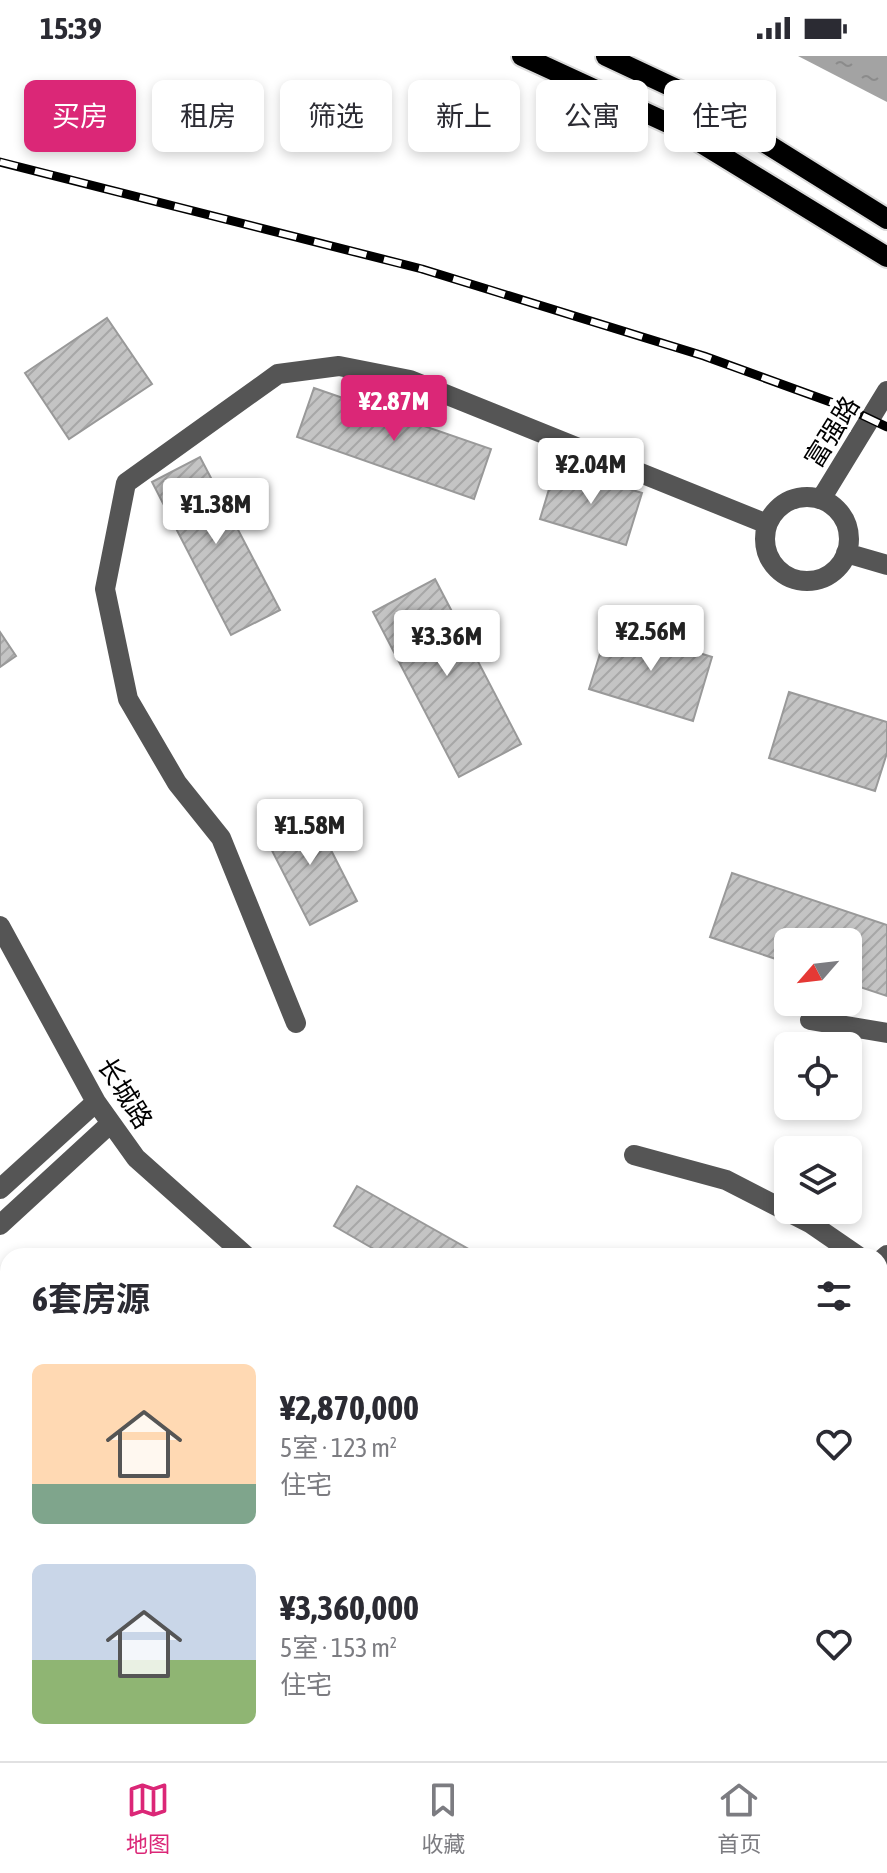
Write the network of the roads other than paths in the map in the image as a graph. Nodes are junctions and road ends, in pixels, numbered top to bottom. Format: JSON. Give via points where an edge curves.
{"nodes":[{"id":1,"x":522,"y":56,"type":"edge"},
{"id":2,"x":606,"y":56,"type":"edge"},
{"id":3,"x":887,"y":219,"type":"edge"},
{"id":4,"x":887,"y":257,"type":"edge"},
{"id":5,"x":887,"y":391,"type":"edge"},
{"id":6,"x":821,"y":499,"type":"junction"},
{"id":7,"x":767,"y":524,"type":"junction"},
{"id":8,"x":846,"y":553,"type":"junction"},
{"id":9,"x":887,"y":565,"type":"edge"},
{"id":10,"x":0,"y":926,"type":"edge"},
{"id":11,"x":810,"y":1020,"type":"dead end"},
{"id":12,"x":296,"y":1023,"type":"dead end"},
{"id":13,"x":887,"y":1033,"type":"edge"},
{"id":14,"x":96,"y":1102,"type":"junction"},
{"id":15,"x":111,"y":1123,"type":"junction"},
{"id":16,"x":634,"y":1155,"type":"dead end"},
{"id":17,"x":0,"y":1189,"type":"edge"},
{"id":18,"x":0,"y":1225,"type":"edge"},
{"id":19,"x":237,"y":1248,"type":"edge"},
{"id":20,"x":846,"y":1248,"type":"edge"}],
"edges":[{"from":1,"to":4,"type":"main road","via":[[670,124]]},
{"from":2,"to":3,"type":"main road","via":[[687,94]]},
{"from":5,"to":6,"type":"street","name":"富强路"},
{"from":6,"to":7,"type":"street","via":[[795,498]]},
{"from":6,"to":8,"type":"street","via":[[847,527]]},
{"from":7,"to":8,"type":"street","via":[[766,550],[772,562],[793,578],[819,579]]},
{"from":7,"to":12,"type":"street","via":[[410,380],[339,366],[278,374],[126,483],[105,589],[128,699],[177,783],[221,838]]},
{"from":8,"to":9,"type":"street"},
{"from":10,"to":14,"type":"street","name":"长城路"},
{"from":11,"to":13,"type":"street"},
{"from":14,"to":15,"type":"street","name":"长城路"},
{"from":14,"to":17,"type":"street"},
{"from":15,"to":18,"type":"street"},
{"from":15,"to":19,"type":"street","name":"长城路","via":[[136,1158]]},
{"from":16,"to":20,"type":"street","via":[[726,1180]]}]}
